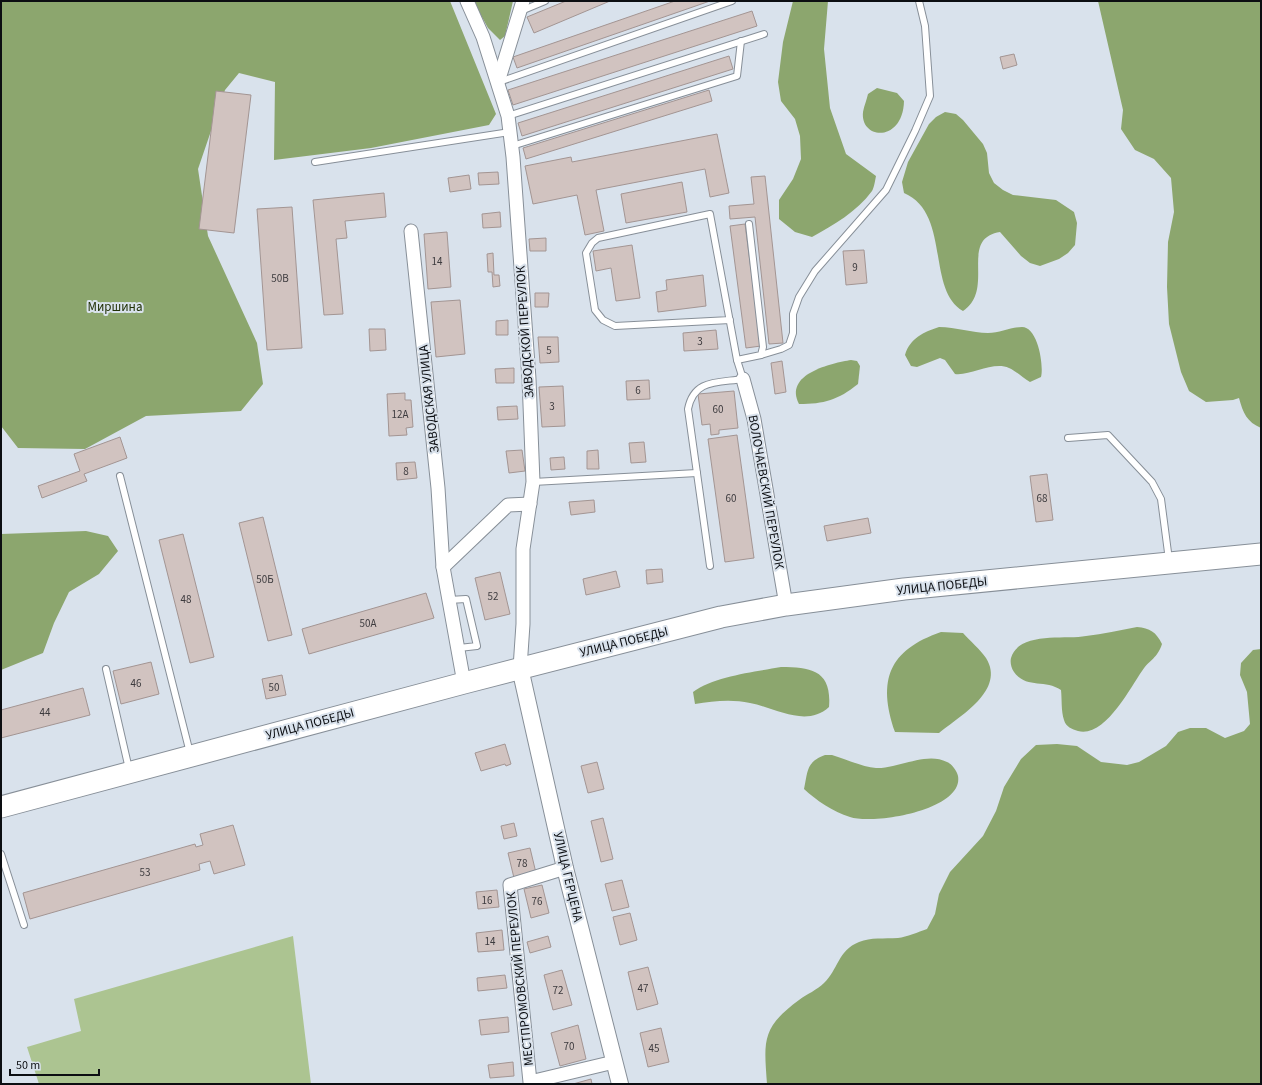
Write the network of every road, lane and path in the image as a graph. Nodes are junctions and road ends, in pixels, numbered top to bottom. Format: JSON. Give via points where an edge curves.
{"nodes":[{"id":1,"x":467,"y":1,"type":"edge"},
{"id":2,"x":545,"y":1,"type":"edge"},
{"id":3,"x":732,"y":1,"type":"edge"},
{"id":4,"x":919,"y":1,"type":"edge"},
{"id":5,"x":522,"y":6,"type":"edge"},
{"id":6,"x":764,"y":34,"type":"dead end"},
{"id":7,"x":740,"y":41,"type":"junction"},
{"id":8,"x":498,"y":82,"type":"junction"},
{"id":9,"x":508,"y":116,"type":"junction"},
{"id":10,"x":510,"y":132,"type":"junction"},
{"id":11,"x":512,"y":146,"type":"junction"},
{"id":12,"x":315,"y":162,"type":"dead end"},
{"id":13,"x":749,"y":224,"type":"dead end"},
{"id":14,"x":411,"y":231,"type":"dead end"},
{"id":15,"x":730,"y":320,"type":"junction"},
{"id":16,"x":761,"y":356,"type":"junction"},
{"id":17,"x":737,"y":360,"type":"junction"},
{"id":18,"x":743,"y":379,"type":"junction"},
{"id":19,"x":1068,"y":438,"type":"dead end"},
{"id":20,"x":697,"y":473,"type":"junction"},
{"id":21,"x":120,"y":476,"type":"dead end"},
{"id":22,"x":534,"y":482,"type":"junction"},
{"id":23,"x":530,"y":504,"type":"junction"},
{"id":24,"x":1261,"y":554,"type":"edge"},
{"id":25,"x":1169,"y":564,"type":"junction"},
{"id":26,"x":710,"y":566,"type":"dead end"},
{"id":27,"x":443,"y":567,"type":"junction"},
{"id":28,"x":449,"y":600,"type":"junction"},
{"id":29,"x":786,"y":605,"type":"junction"},
{"id":30,"x":458,"y":648,"type":"junction"},
{"id":31,"x":520,"y":668,"type":"junction"},
{"id":32,"x":106,"y":669,"type":"dead end"},
{"id":33,"x":464,"y":683,"type":"junction"},
{"id":34,"x":191,"y":756,"type":"junction"},
{"id":35,"x":130,"y":773,"type":"junction"},
{"id":36,"x":1,"y":808,"type":"edge"},
{"id":37,"x":1,"y":854,"type":"edge"},
{"id":38,"x":565,"y":868,"type":"junction"},
{"id":39,"x":24,"y":925,"type":"dead end"},
{"id":40,"x":614,"y":1062,"type":"junction"},
{"id":41,"x":620,"y":1084,"type":"edge"}],
"edges":[{"from":1,"to":8,"type":"street","name":"ЗАВОДСКОЙ ПЕРЕУЛОК","via":[[483,37]]},
{"from":2,"to":5,"type":"lane"},
{"from":3,"to":8,"type":"lane"},
{"from":4,"to":16,"type":"lane","via":[[925,26],[930,96],[916,131],[886,190],[815,271],[799,297],[793,314],[793,333],[789,345]]},
{"from":5,"to":8,"type":"street"},
{"from":6,"to":7,"type":"lane"},
{"from":7,"to":9,"type":"lane"},
{"from":7,"to":11,"type":"lane","via":[[737,76]]},
{"from":8,"to":9,"type":"street","name":"ЗАВОДСКОЙ ПЕРЕУЛОК"},
{"from":9,"to":10,"type":"street","name":"ЗАВОДСКОЙ ПЕРЕУЛОК"},
{"from":10,"to":11,"type":"street","name":"ЗАВОДСКОЙ ПЕРЕУЛОК"},
{"from":10,"to":12,"type":"lane"},
{"from":11,"to":22,"type":"street","name":"ЗАВОДСКОЙ ПЕРЕУЛОК"},
{"from":13,"to":16,"type":"lane","via":[[763,347]]},
{"from":14,"to":27,"type":"street","name":"ЗАВОДСКАЯ УЛИЦА","via":[[438,488]]},
{"from":15,"to":15,"type":"lane","via":[[710,214],[598,238],[586,253],[595,310],[603,320],[615,326]]},
{"from":15,"to":17,"type":"lane"},
{"from":16,"to":17,"type":"lane"},
{"from":17,"to":18,"type":"lane"},
{"from":18,"to":20,"type":"lane","via":[[706,385],[696,390],[690,398],[688,409]]},
{"from":18,"to":29,"type":"street","name":"ВОЛОЧАЕВСКИЙ ПЕРЕУЛОК","via":[[754,419]]},
{"from":19,"to":25,"type":"lane","via":[[1108,435],[1152,482],[1161,499]]},
{"from":20,"to":22,"type":"lane"},
{"from":20,"to":26,"type":"lane"},
{"from":21,"to":34,"type":"lane"},
{"from":22,"to":23,"type":"street","name":"ЗАВОДСКОЙ ПЕРЕУЛОК"},
{"from":23,"to":27,"type":"street","via":[[508,505]]},
{"from":23,"to":31,"type":"street","name":"ЗАВОДСКОЙ ПЕРЕУЛОК","via":[[523,549]]},
{"from":24,"to":25,"type":"highway","name":"УЛИЦА ПОБЕДЫ"},
{"from":25,"to":29,"type":"highway","name":"УЛИЦА ПОБЕДЫ","via":[[904,590]]},
{"from":27,"to":28,"type":"street","name":"ЗАВОДСКАЯ УЛИЦА"},
{"from":28,"to":30,"type":"street","name":"ЗАВОДСКАЯ УЛИЦА"},
{"from":28,"to":30,"type":"lane","via":[[466,599],[477,646]]},
{"from":29,"to":31,"type":"highway","name":"УЛИЦА ПОБЕДЫ","via":[[721,617]]},
{"from":30,"to":33,"type":"street","name":"ЗАВОДСКАЯ УЛИЦА"},
{"from":31,"to":33,"type":"highway","name":"УЛИЦА ПОБЕДЫ"},
{"from":31,"to":38,"type":"street","name":"УЛИЦА ГЕРЦЕНА"},
{"from":32,"to":35,"type":"lane"},
{"from":33,"to":34,"type":"highway","name":"УЛИЦА ПОБЕДЫ"},
{"from":34,"to":35,"type":"highway","name":"УЛИЦА ПОБЕДЫ"},
{"from":35,"to":36,"type":"highway","name":"УЛИЦА ПОБЕДЫ"},
{"from":37,"to":39,"type":"lane"},
{"from":38,"to":40,"type":"street","name":"УЛИЦА ГЕРЦЕНА"},
{"from":38,"to":40,"type":"street","name":"МЕСТПРОМОВСКИЙ ПЕРЕУЛОК","via":[[510,885],[530,1082]]},
{"from":40,"to":41,"type":"street","name":"УЛИЦА ГЕРЦЕНА"}]}
